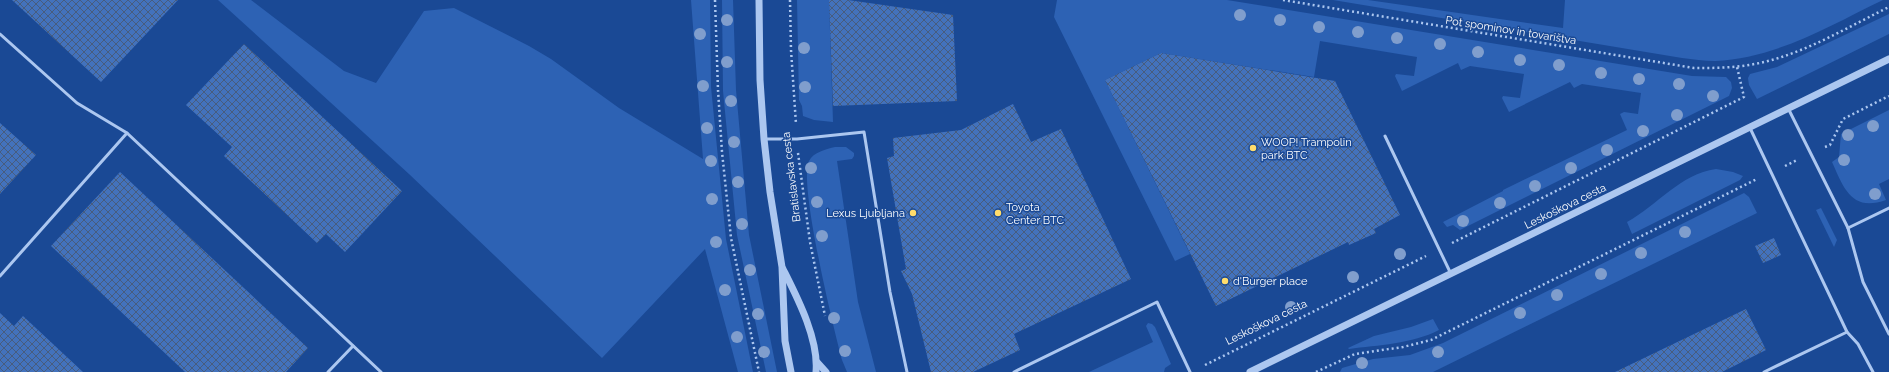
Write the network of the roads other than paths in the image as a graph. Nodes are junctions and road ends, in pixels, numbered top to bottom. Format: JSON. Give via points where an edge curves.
{"nodes":[{"id":1,"x":758,"y":0,"type":"edge"},
{"id":2,"x":0,"y":34,"type":"edge"},
{"id":3,"x":1889,"y":59,"type":"edge"},
{"id":4,"x":1788,"y":108,"type":"junction"},
{"id":5,"x":1750,"y":127,"type":"junction"},
{"id":6,"x":127,"y":133,"type":"junction"},
{"id":7,"x":1385,"y":136,"type":"dead end"},
{"id":8,"x":764,"y":139,"type":"junction"},
{"id":9,"x":1889,"y":208,"type":"edge"},
{"id":10,"x":1848,"y":228,"type":"junction"},
{"id":11,"x":782,"y":267,"type":"junction"},
{"id":12,"x":1451,"y":274,"type":"junction"},
{"id":13,"x":0,"y":276,"type":"edge"},
{"id":14,"x":1847,"y":332,"type":"junction"},
{"id":15,"x":1889,"y":334,"type":"edge"},
{"id":16,"x":353,"y":346,"type":"junction"},
{"id":17,"x":817,"y":362,"type":"junction"},
{"id":18,"x":328,"y":372,"type":"edge"},
{"id":19,"x":381,"y":372,"type":"edge"},
{"id":20,"x":792,"y":372,"type":"edge"},
{"id":21,"x":816,"y":372,"type":"edge"},
{"id":22,"x":826,"y":372,"type":"edge"},
{"id":23,"x":907,"y":372,"type":"edge"},
{"id":24,"x":1014,"y":372,"type":"edge"},
{"id":25,"x":1190,"y":372,"type":"edge"},
{"id":26,"x":1250,"y":372,"type":"edge"},
{"id":27,"x":1764,"y":372,"type":"edge"},
{"id":28,"x":1873,"y":372,"type":"edge"}],
"edges":[{"from":1,"to":8,"type":"street","name":"Bratislavska cesta"},
{"from":2,"to":6,"type":"lane","via":[[77,103]]},
{"from":3,"to":4,"type":"street","name":"Leskoškova cesta"},
{"from":4,"to":5,"type":"street","name":"Leskoškova cesta"},
{"from":4,"to":10,"type":"lane"},
{"from":5,"to":12,"type":"street","name":"Leskoškova cesta"},
{"from":5,"to":14,"type":"lane"},
{"from":6,"to":13,"type":"lane"},
{"from":6,"to":16,"type":"lane"},
{"from":7,"to":12,"type":"lane"},
{"from":8,"to":11,"type":"street","name":"Bratislavska cesta"},
{"from":8,"to":23,"type":"lane","via":[[797,139],[864,132]]},
{"from":9,"to":10,"type":"lane"},
{"from":10,"to":15,"type":"lane","via":[[1863,282]]},
{"from":11,"to":17,"type":"street","via":[[804,309]]},
{"from":11,"to":20,"type":"street","name":"Bratislavska cesta","via":[[785,341]]},
{"from":12,"to":26,"type":"street","name":"Leskoškova cesta"},
{"from":14,"to":27,"type":"lane"},
{"from":14,"to":28,"type":"lane","via":[[1858,344]]},
{"from":16,"to":18,"type":"lane"},
{"from":16,"to":19,"type":"lane"},
{"from":17,"to":21,"type":"street"},
{"from":17,"to":22,"type":"street"},
{"from":24,"to":25,"type":"lane","via":[[1157,302]]}]}
